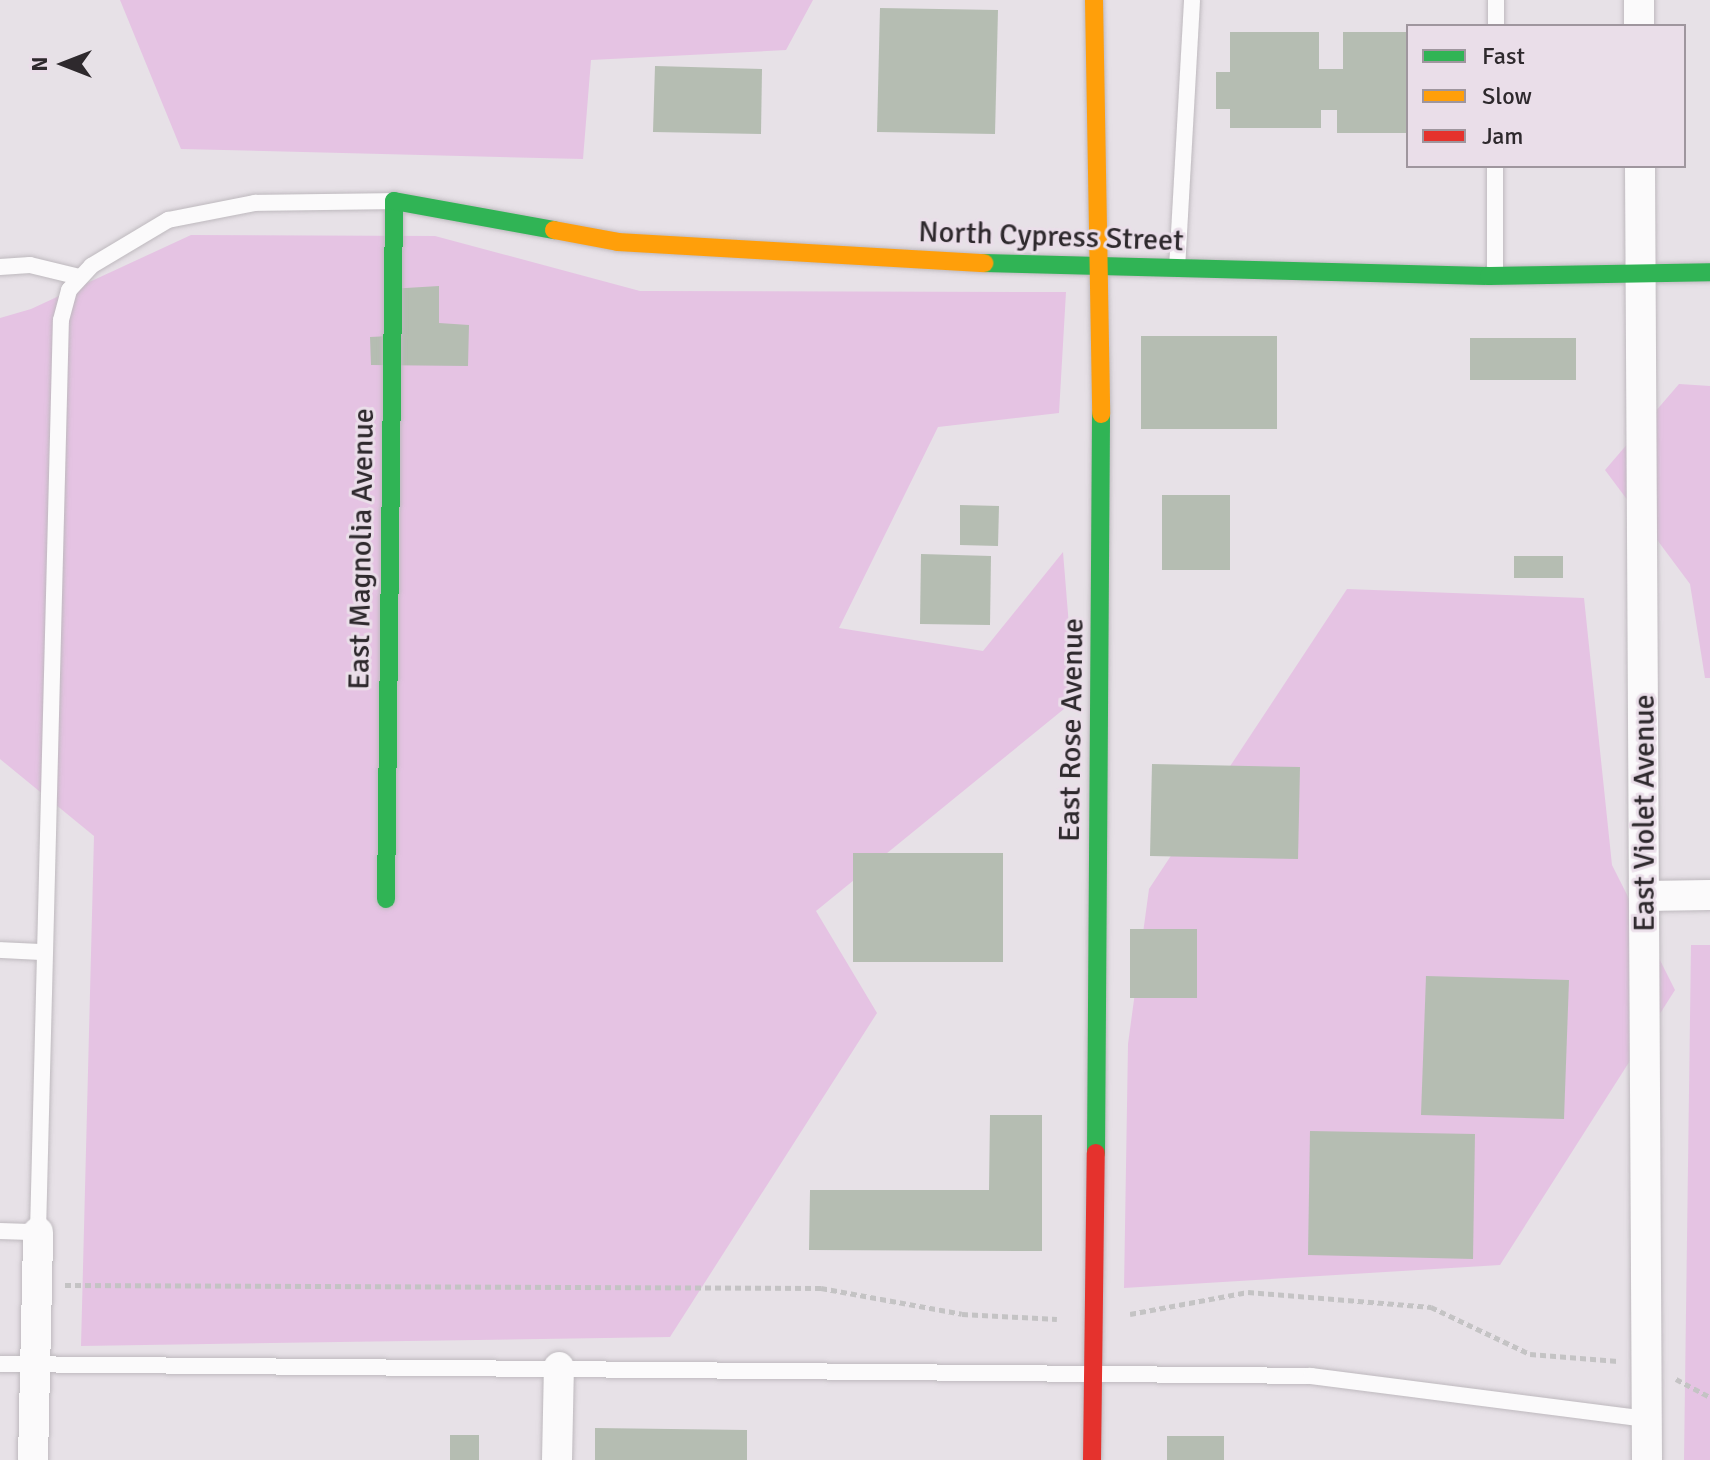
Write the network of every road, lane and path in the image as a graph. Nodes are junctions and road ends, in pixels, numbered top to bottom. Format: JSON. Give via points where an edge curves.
{"nodes":[{"id":1,"x":1094,"y":0,"type":"edge"},
{"id":2,"x":1192,"y":0,"type":"edge"},
{"id":3,"x":1496,"y":0,"type":"edge"},
{"id":4,"x":1639,"y":0,"type":"edge"},
{"id":5,"x":1496,"y":24,"type":"edge"},
{"id":6,"x":1639,"y":24,"type":"edge"},
{"id":7,"x":1495,"y":168,"type":"edge"},
{"id":8,"x":1640,"y":168,"type":"edge"},
{"id":9,"x":394,"y":201,"type":"junction"},
{"id":10,"x":0,"y":267,"type":"edge"},
{"id":11,"x":1097,"y":270,"type":"junction"},
{"id":12,"x":1177,"y":270,"type":"junction"},
{"id":13,"x":1710,"y":272,"type":"edge"},
{"id":14,"x":1641,"y":273,"type":"junction"},
{"id":15,"x":1495,"y":276,"type":"junction"},
{"id":16,"x":80,"y":277,"type":"junction"},
{"id":17,"x":1710,"y":895,"type":"edge"},
{"id":18,"x":1645,"y":896,"type":"junction"},
{"id":19,"x":386,"y":899,"type":"dead end"},
{"id":20,"x":0,"y":950,"type":"edge"},
{"id":21,"x":43,"y":952,"type":"junction"},
{"id":22,"x":0,"y":1231,"type":"edge"},
{"id":23,"x":38,"y":1232,"type":"junction"},
{"id":24,"x":37,"y":1284,"type":"junction"},
{"id":25,"x":1092,"y":1321,"type":"junction"},
{"id":26,"x":1648,"y":1363,"type":"junction"},
{"id":27,"x":0,"y":1364,"type":"edge"},
{"id":28,"x":35,"y":1365,"type":"junction"},
{"id":29,"x":559,"y":1367,"type":"junction"},
{"id":30,"x":1093,"y":1372,"type":"junction"},
{"id":31,"x":1710,"y":1397,"type":"edge"},
{"id":32,"x":1648,"y":1419,"type":"junction"},
{"id":33,"x":33,"y":1460,"type":"edge"},
{"id":34,"x":557,"y":1460,"type":"edge"},
{"id":35,"x":1092,"y":1460,"type":"edge"},
{"id":36,"x":1647,"y":1460,"type":"edge"}],
"edges":[{"from":1,"to":11,"type":"street","name":"East Rose Avenue"},
{"from":2,"to":12,"type":"lane"},
{"from":3,"to":5,"type":"lane"},
{"from":4,"to":6,"type":"street"},
{"from":7,"to":15,"type":"lane"},
{"from":8,"to":14,"type":"street","name":"East Violet Avenue"},
{"from":9,"to":11,"type":"street","name":"North Cypress Street","via":[[618,242]]},
{"from":9,"to":16,"type":"lane","via":[[255,203],[168,220]]},
{"from":9,"to":19,"type":"street","name":"East Magnolia Avenue"},
{"from":10,"to":16,"type":"lane","via":[[30,265]]},
{"from":11,"to":12,"type":"street","name":"North Cypress Street"},
{"from":11,"to":25,"type":"street","name":"East Rose Avenue","via":[[1103,509]]},
{"from":12,"to":15,"type":"street","name":"North Cypress Street"},
{"from":13,"to":14,"type":"street","name":"North Cypress Street"},
{"from":14,"to":15,"type":"street","name":"North Cypress Street"},
{"from":14,"to":18,"type":"street","name":"East Violet Avenue"},
{"from":16,"to":21,"type":"lane","via":[[69,290],[61,320]]},
{"from":17,"to":18,"type":"street"},
{"from":18,"to":26,"type":"street","name":"East Violet Avenue"},
{"from":20,"to":21,"type":"lane"},
{"from":21,"to":23,"type":"lane"},
{"from":22,"to":23,"type":"lane"},
{"from":23,"to":24,"type":"street"},
{"from":24,"to":25,"type":"path","via":[[821,1288],[962,1314]]},
{"from":24,"to":28,"type":"street"},
{"from":25,"to":26,"type":"path","via":[[1248,1292],[1431,1307],[1530,1354]]},
{"from":25,"to":30,"type":"street","name":"East Rose Avenue"},
{"from":26,"to":31,"type":"path"},
{"from":26,"to":32,"type":"street","name":"East Violet Avenue"},
{"from":27,"to":28,"type":"lane"},
{"from":28,"to":29,"type":"lane"},
{"from":28,"to":33,"type":"street"},
{"from":29,"to":30,"type":"lane"},
{"from":29,"to":34,"type":"street"},
{"from":30,"to":32,"type":"lane","via":[[1311,1376]]},
{"from":30,"to":35,"type":"street","name":"East Rose Avenue"},
{"from":32,"to":36,"type":"street","name":"East Violet Avenue"}]}
